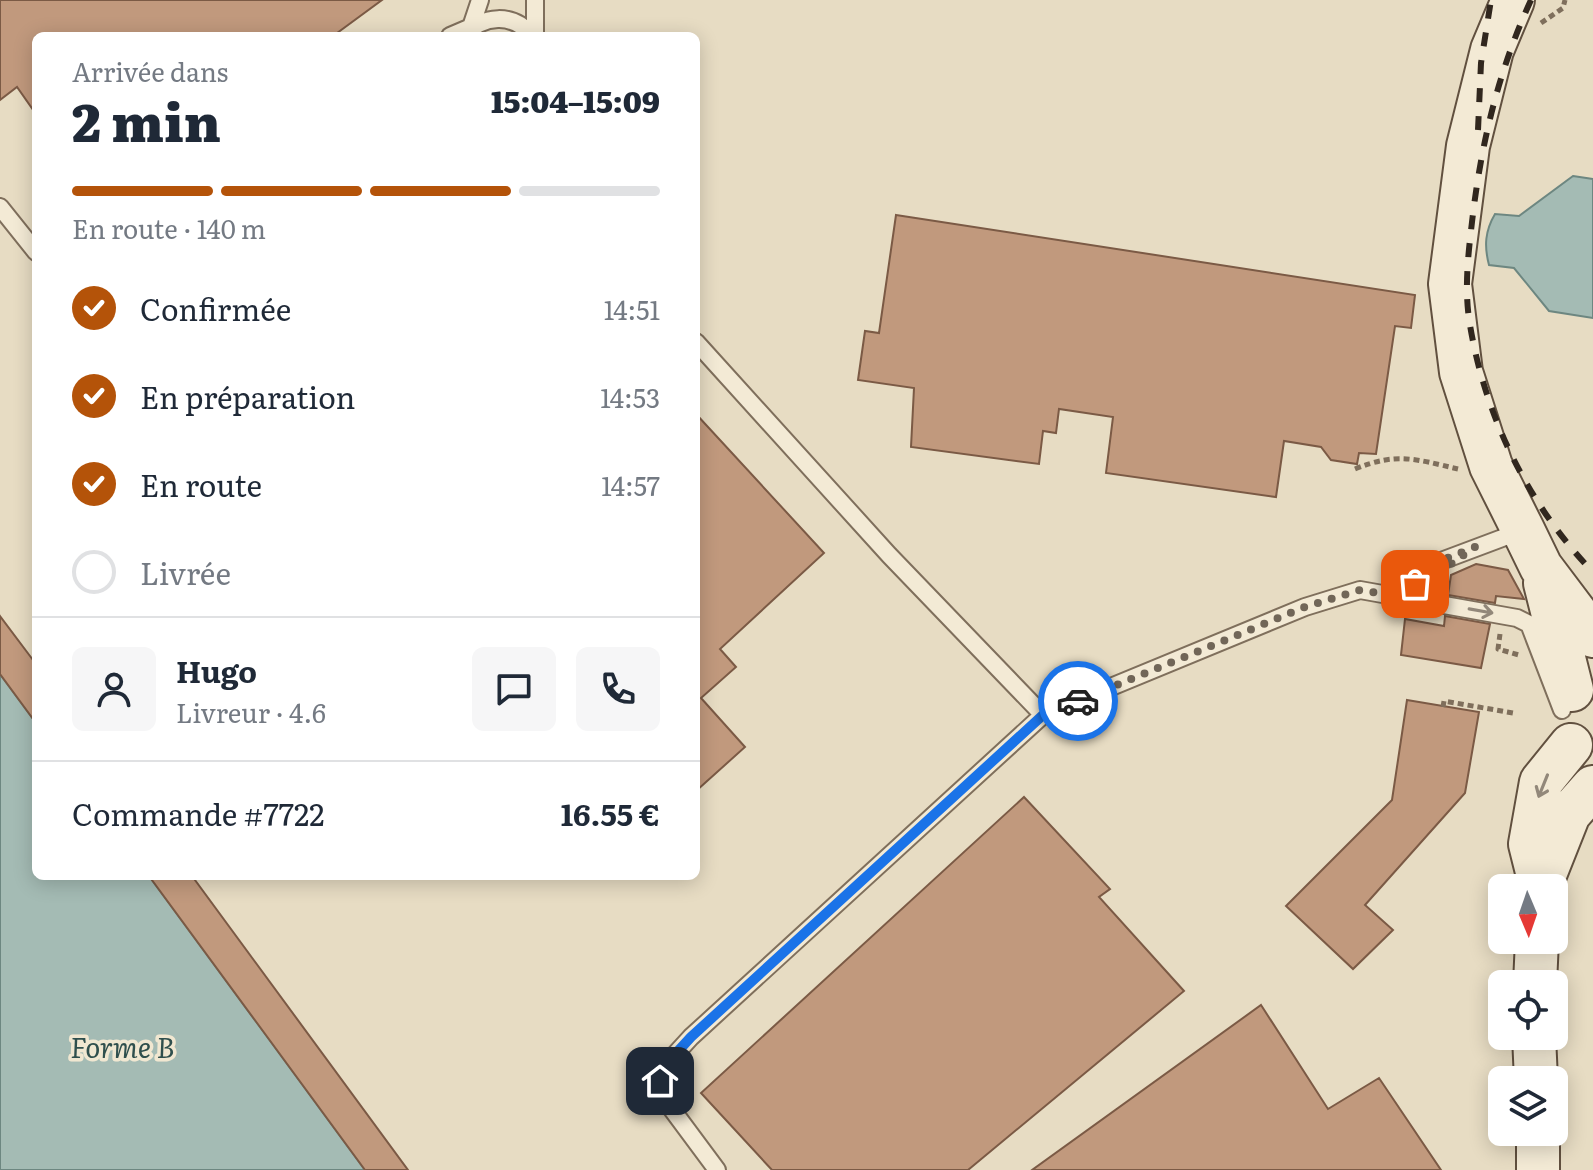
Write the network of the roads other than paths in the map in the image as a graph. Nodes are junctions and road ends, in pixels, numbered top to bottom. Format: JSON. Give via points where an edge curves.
{"nodes":[{"id":1,"x":480,"y":0,"type":"edge"},
{"id":2,"x":535,"y":0,"type":"edge"},
{"id":3,"x":1522,"y":15,"type":"edge"},
{"id":4,"x":467,"y":32,"type":"edge"},
{"id":5,"x":529,"y":32,"type":"edge"},
{"id":6,"x":534,"y":32,"type":"edge"},
{"id":7,"x":0,"y":207,"type":"edge"},
{"id":8,"x":32,"y":247,"type":"edge"},
{"id":9,"x":700,"y":346,"type":"edge"},
{"id":10,"x":1523,"y":530,"type":"junction"},
{"id":11,"x":1541,"y":567,"type":"junction"},
{"id":12,"x":1391,"y":595,"type":"junction"},
{"id":13,"x":1593,"y":636,"type":"edge"},
{"id":14,"x":1043,"y":715,"type":"junction"},
{"id":15,"x":1578,"y":717,"type":"edge"},
{"id":16,"x":1593,"y":787,"type":"edge"},
{"id":17,"x":1539,"y":874,"type":"edge"},
{"id":18,"x":1546,"y":874,"type":"edge"},
{"id":19,"x":1538,"y":1146,"type":"edge"},
{"id":20,"x":717,"y":1170,"type":"edge"},
{"id":21,"x":1538,"y":1170,"type":"edge"}],
"edges":[{"from":1,"to":4,"type":"lane"},
{"from":2,"to":6,"type":"lane"},
{"from":3,"to":10,"type":"street","via":[[1492,50],[1468,146],[1450,284],[1461,372],[1491,466]]},
{"from":4,"to":5,"type":"lane","via":[[482,21],[506,19]]},
{"from":7,"to":8,"type":"lane"},
{"from":9,"to":14,"type":"lane"},
{"from":10,"to":11,"type":"street"},
{"from":10,"to":12,"type":"lane","via":[[1433,564]]},
{"from":11,"to":13,"type":"street"},
{"from":11,"to":15,"type":"street"},
{"from":12,"to":14,"type":"lane","via":[[1360,590],[1305,607]]},
{"from":12,"to":15,"type":"lane","one_way":true,"via":[[1529,624]]},
{"from":14,"to":20,"type":"lane","via":[[669,1061],[660,1081],[668,1104]]},
{"from":15,"to":17,"type":"street","one_way":true,"via":[[1541,782],[1530,844]]},
{"from":16,"to":18,"type":"street","via":[[1569,814]]},
{"from":19,"to":21,"type":"street"}]}
